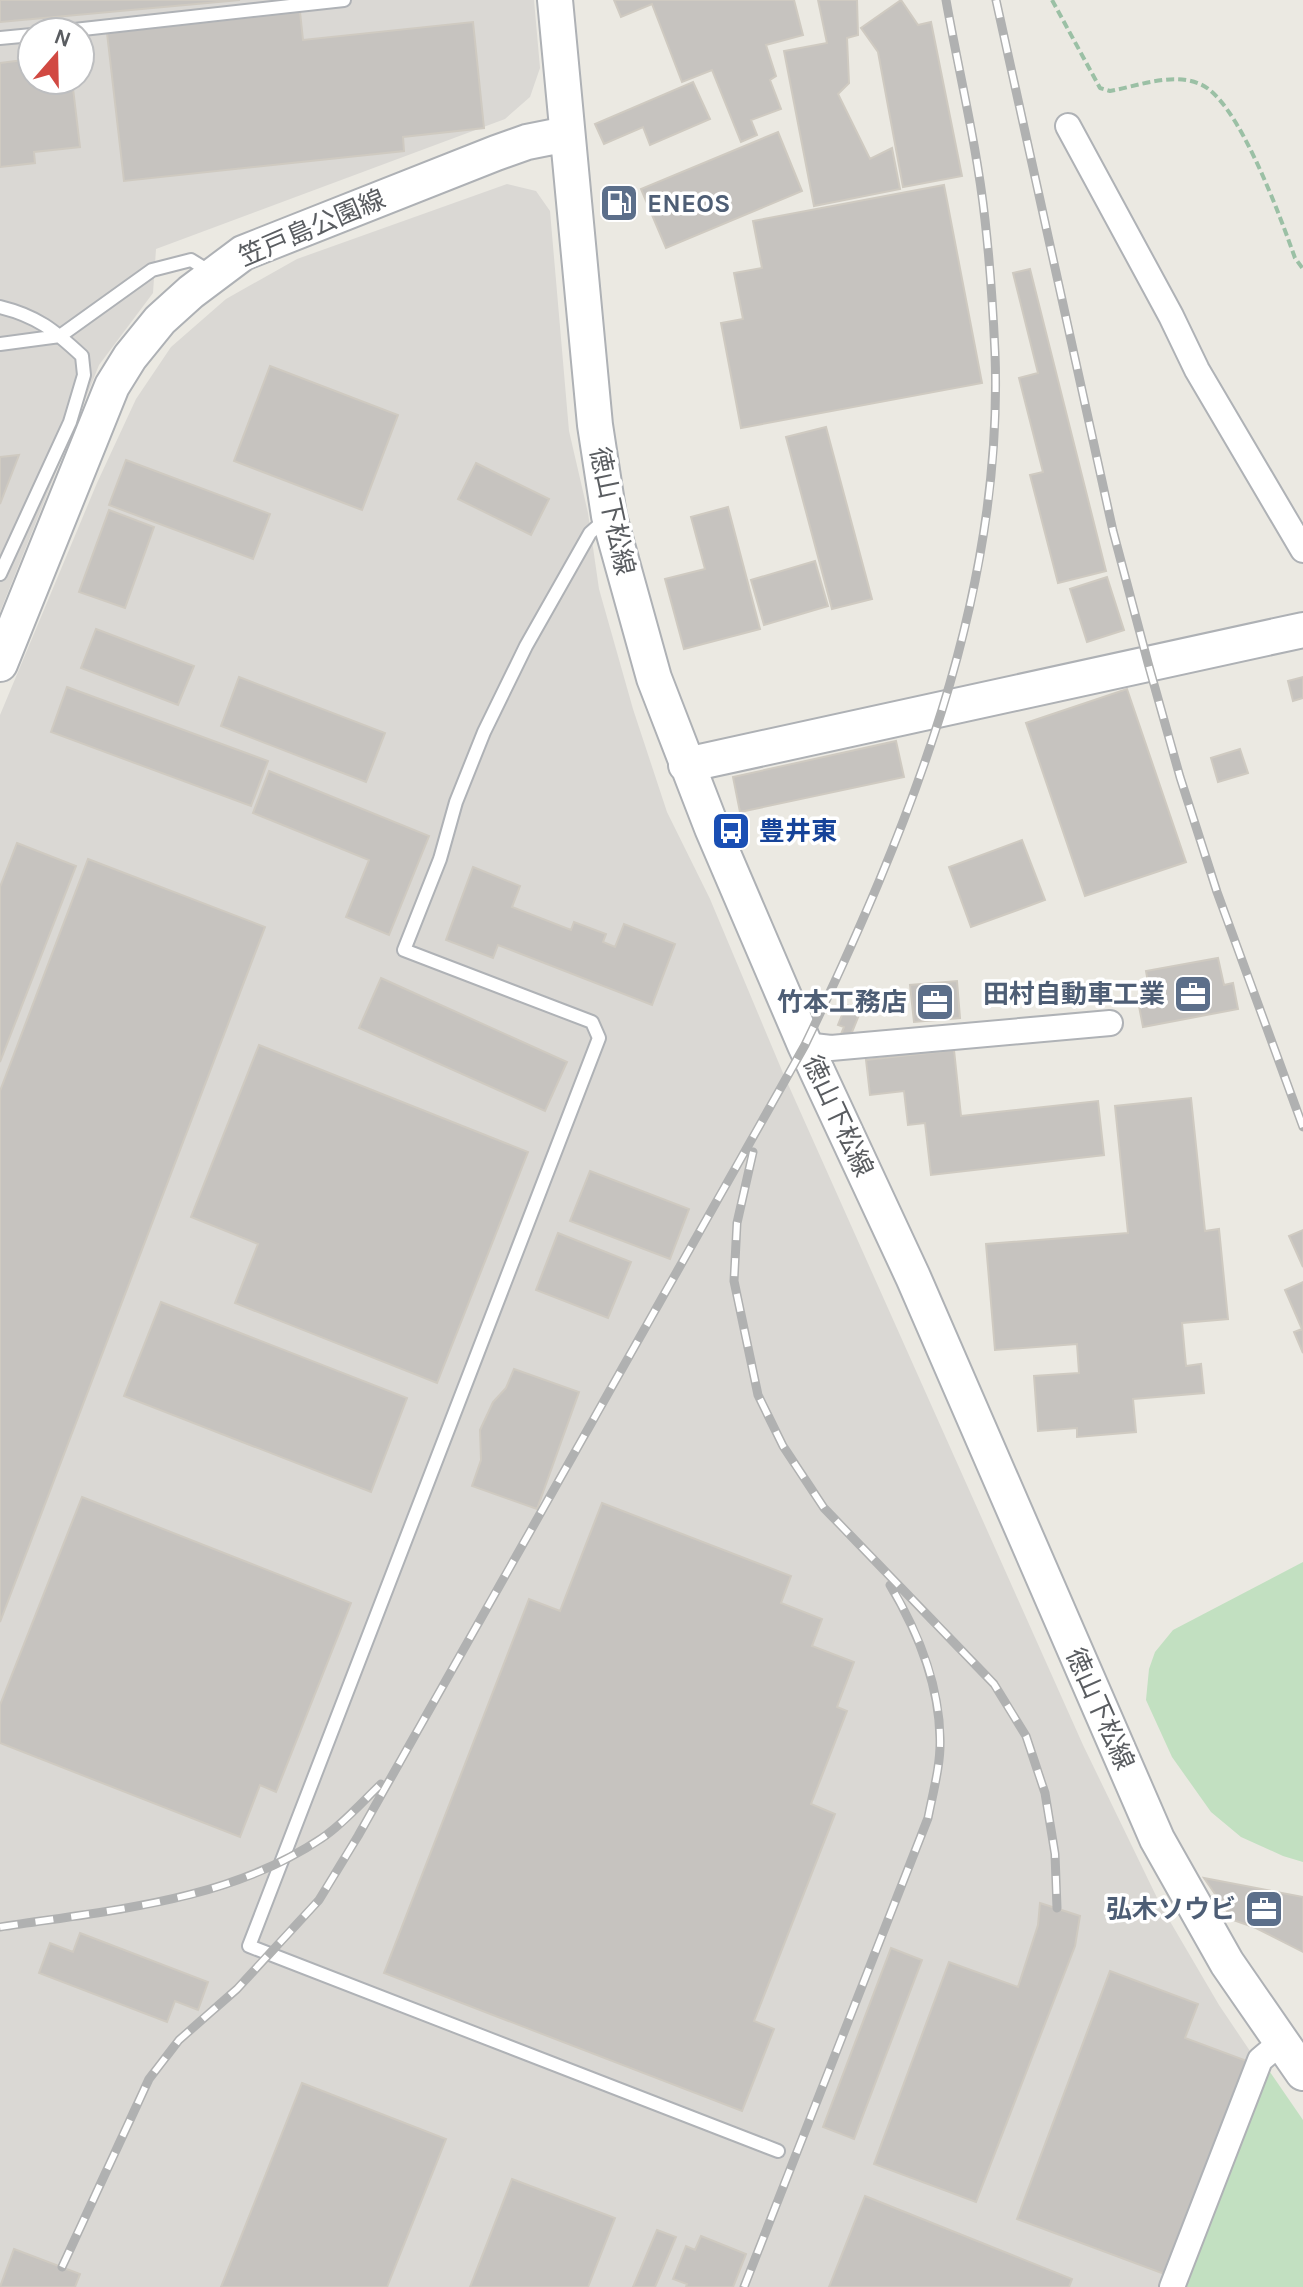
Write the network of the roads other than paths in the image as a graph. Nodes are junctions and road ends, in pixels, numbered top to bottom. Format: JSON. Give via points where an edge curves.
{"nodes":[{"id":1,"x":344,"y":0,"type":"edge"},
{"id":2,"x":555,"y":0,"type":"edge"},
{"id":3,"x":96,"y":28,"type":"edge"},
{"id":4,"x":1068,"y":126,"type":"dead end"},
{"id":5,"x":567,"y":134,"type":"junction"},
{"id":6,"x":214,"y":274,"type":"junction"},
{"id":7,"x":0,"y":307,"type":"edge"},
{"id":8,"x":60,"y":336,"type":"junction"},
{"id":9,"x":0,"y":344,"type":"edge"},
{"id":10,"x":609,"y":516,"type":"junction"},
{"id":11,"x":1303,"y":550,"type":"edge"},
{"id":12,"x":0,"y":574,"type":"edge"},
{"id":13,"x":1303,"y":630,"type":"edge"},
{"id":14,"x":0,"y":664,"type":"edge"},
{"id":15,"x":686,"y":765,"type":"junction"},
{"id":16,"x":1110,"y":1023,"type":"dead end"},
{"id":17,"x":805,"y":1045,"type":"junction"},
{"id":18,"x":1280,"y":2043,"type":"junction"},
{"id":19,"x":1303,"y":2073,"type":"edge"},
{"id":20,"x":778,"y":2151,"type":"dead end"},
{"id":21,"x":1172,"y":2287,"type":"edge"}],
"edges":[{"from":1,"to":3,"type":"lane"},
{"from":2,"to":5,"type":"main road","name":"徳山下松線"},
{"from":4,"to":11,"type":"street","via":[[1197,370]]},
{"from":5,"to":6,"type":"main road","name":"笠戸島公園線","via":[[517,146],[301,228],[243,253]]},
{"from":5,"to":10,"type":"main road","name":"徳山下松線"},
{"from":6,"to":8,"type":"lane","via":[[191,260],[152,270]]},
{"from":6,"to":14,"type":"main road","name":"笠戸島公園線","via":[[160,320],[112,386]]},
{"from":7,"to":8,"type":"lane","via":[[28,314]]},
{"from":8,"to":9,"type":"lane"},
{"from":8,"to":12,"type":"lane","via":[[82,356],[84,375],[70,422]]},
{"from":10,"to":15,"type":"main road","name":"徳山下松線","via":[[654,678]]},
{"from":10,"to":20,"type":"lane","via":[[590,533],[484,732],[404,950],[592,1022],[599,1038],[249,1946]]},
{"from":13,"to":15,"type":"main road"},
{"from":15,"to":17,"type":"main road","name":"徳山下松線"},
{"from":16,"to":17,"type":"street","via":[[831,1048]]},
{"from":17,"to":18,"type":"main road","name":"徳山下松線","via":[[913,1277],[1157,1839],[1227,1963]]},
{"from":18,"to":19,"type":"main road","name":"徳山下松線"},
{"from":18,"to":21,"type":"street","via":[[1260,2060]]}]}
